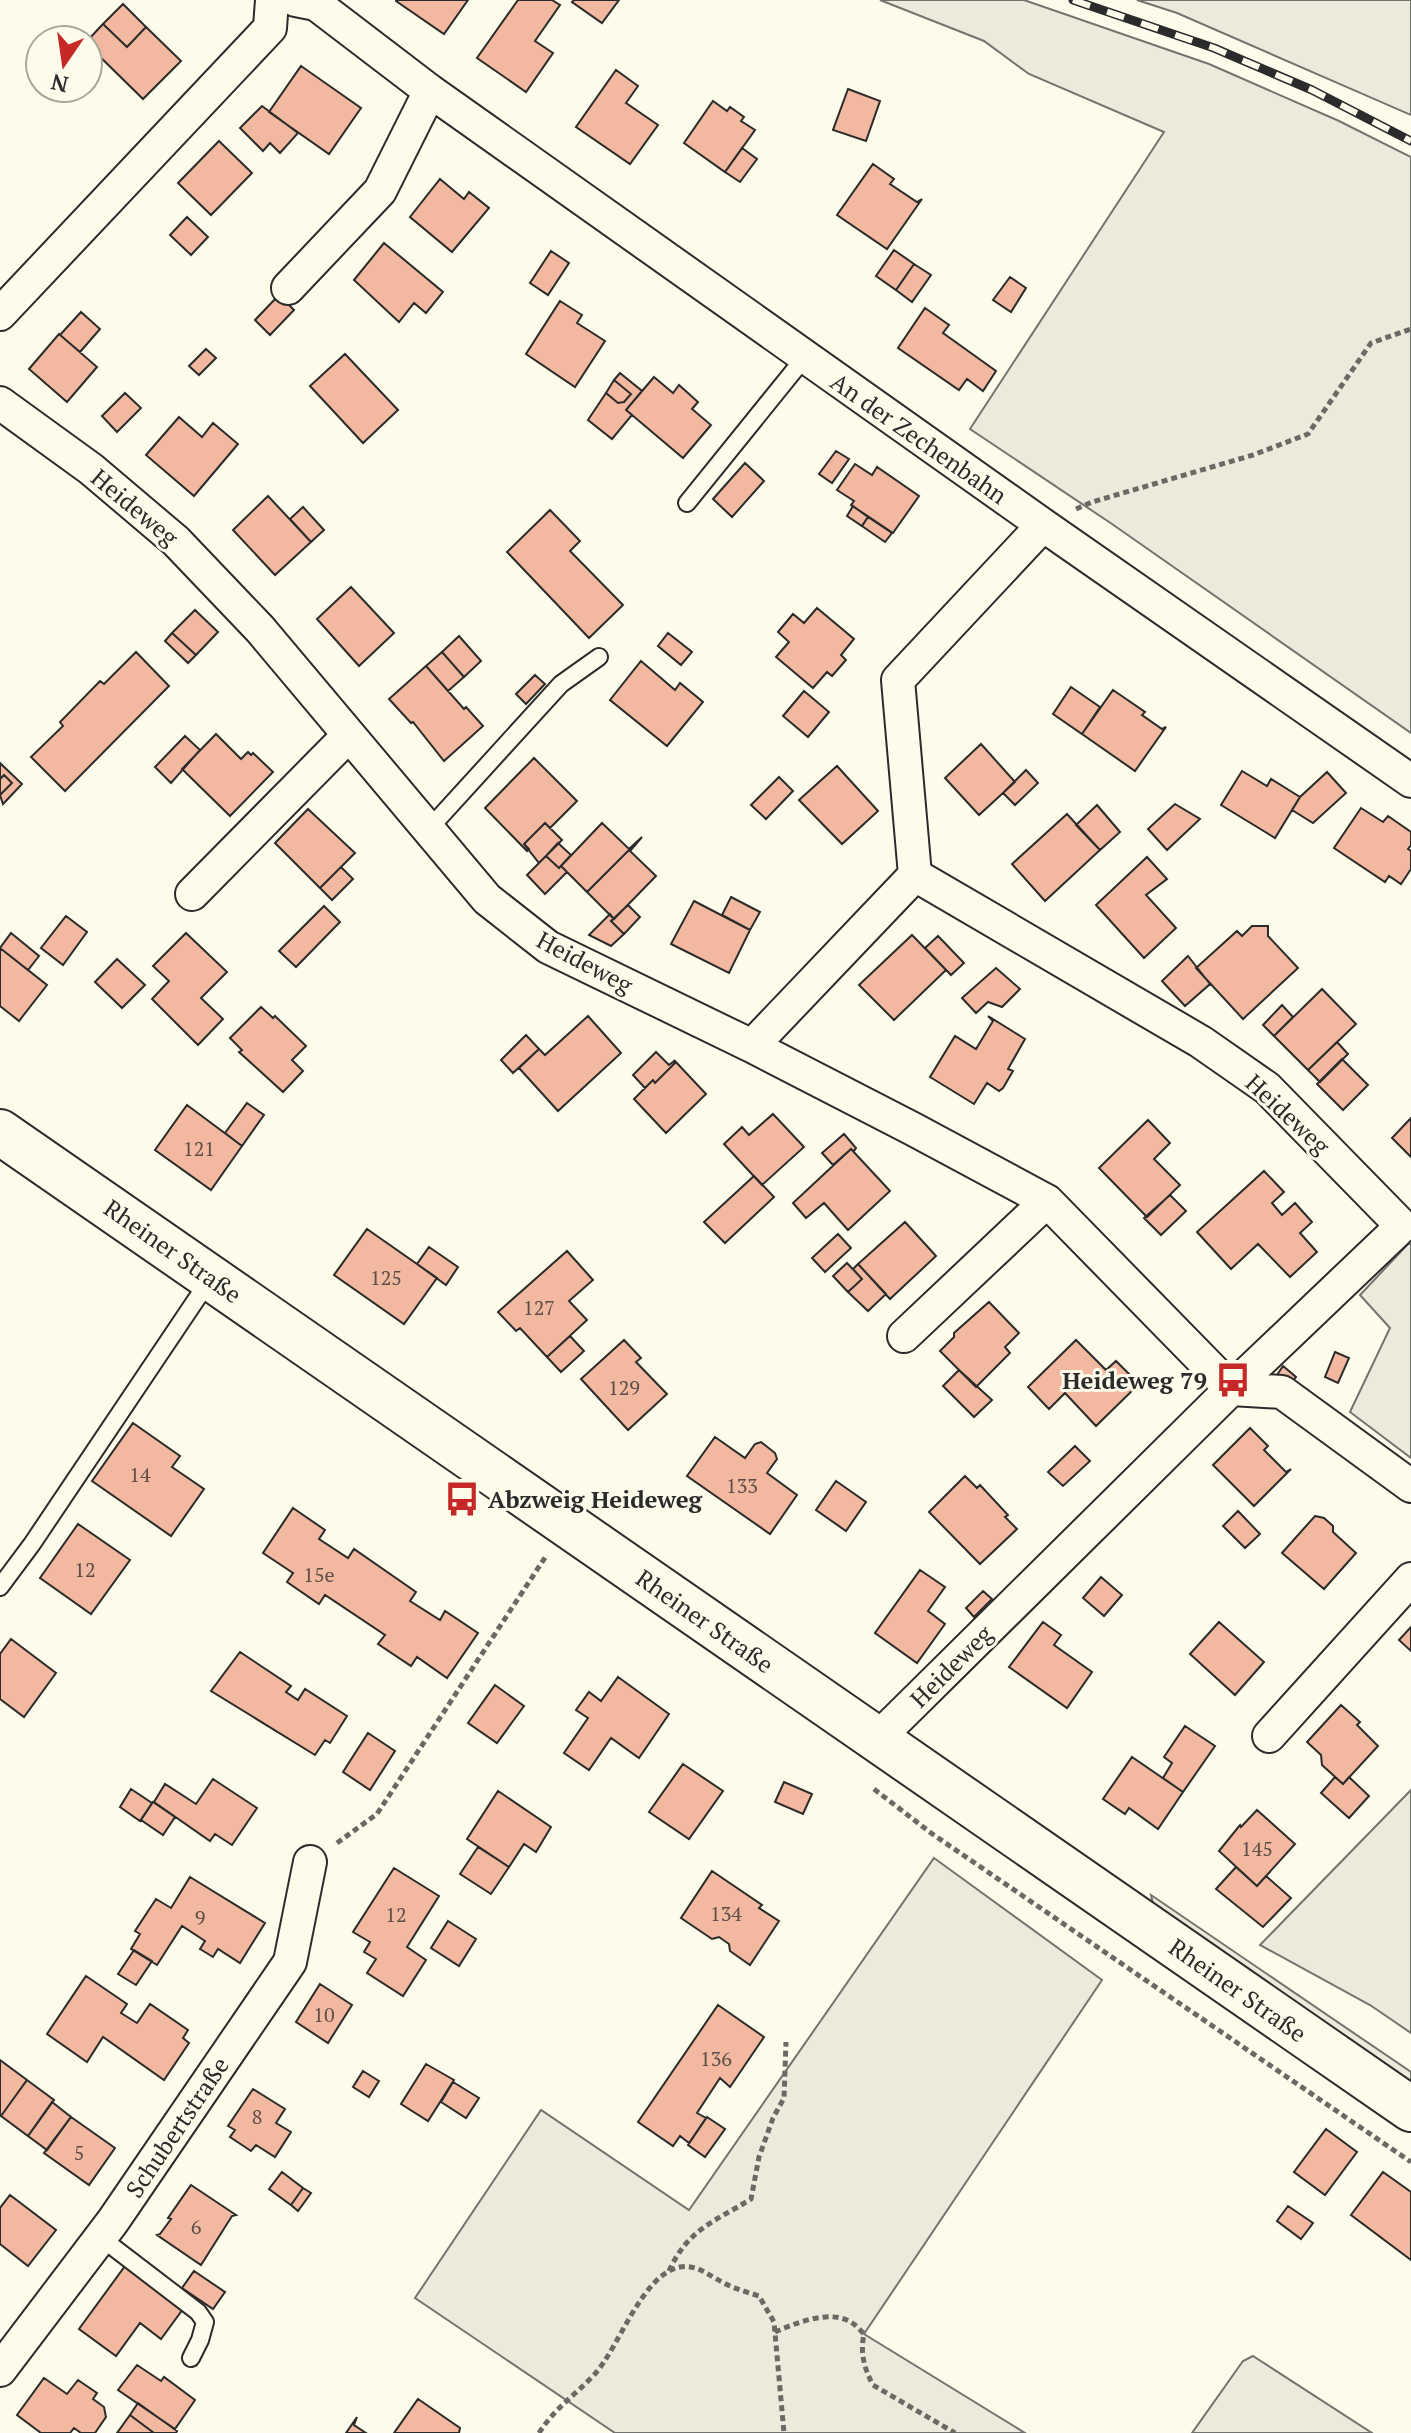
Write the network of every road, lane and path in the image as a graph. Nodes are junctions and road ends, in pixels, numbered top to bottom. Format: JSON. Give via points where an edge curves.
{"nodes":[{"id":1,"x":272,"y":0,"type":"edge"},
{"id":2,"x":296,"y":0,"type":"edge"},
{"id":3,"x":430,"y":91,"type":"junction"},
{"id":4,"x":288,"y":288,"type":"dead end"},
{"id":5,"x":0,"y":314,"type":"edge"},
{"id":6,"x":1411,"y":329,"type":"edge"},
{"id":7,"x":805,"y":357,"type":"junction"},
{"id":8,"x":0,"y":403,"type":"edge"},
{"id":9,"x":687,"y":503,"type":"dead end"},
{"id":10,"x":1043,"y":525,"type":"junction"},
{"id":11,"x":599,"y":657,"type":"dead end"},
{"id":12,"x":349,"y":735,"type":"junction"},
{"id":13,"x":1411,"y":781,"type":"edge"},
{"id":14,"x":428,"y":830,"type":"junction"},
{"id":15,"x":915,"y":875,"type":"junction"},
{"id":16,"x":192,"y":894,"type":"dead end"},
{"id":17,"x":752,"y":1046,"type":"junction"},
{"id":18,"x":0,"y":1132,"type":"edge"},
{"id":19,"x":1047,"y":1201,"type":"junction"},
{"id":20,"x":211,"y":1278,"type":"junction"},
{"id":21,"x":904,"y":1336,"type":"dead end"},
{"id":22,"x":1231,"y":1389,"type":"junction"},
{"id":23,"x":1411,"y":1486,"type":"edge"},
{"id":24,"x":567,"y":1525,"type":"junction"},
{"id":25,"x":1411,"y":1579,"type":"edge"},
{"id":26,"x":0,"y":1587,"type":"edge"},
{"id":27,"x":1269,"y":1736,"type":"dead end"},
{"id":28,"x":876,"y":1740,"type":"junction"},
{"id":29,"x":310,"y":1862,"type":"joint"},
{"id":30,"x":786,"y":2042,"type":"dead end"},
{"id":31,"x":1411,"y":2109,"type":"edge"},
{"id":32,"x":100,"y":2237,"type":"junction"},
{"id":33,"x":668,"y":2272,"type":"junction"},
{"id":34,"x":775,"y":2332,"type":"junction"},
{"id":35,"x":191,"y":2358,"type":"dead end"},
{"id":36,"x":0,"y":2370,"type":"edge"},
{"id":37,"x":539,"y":2433,"type":"edge"},
{"id":38,"x":784,"y":2433,"type":"edge"},
{"id":39,"x":955,"y":2433,"type":"edge"}],
"edges":[{"from":1,"to":5,"type":"street","via":[[270,28]]},
{"from":2,"to":3,"type":"street","name":"An der Zechenbahn","via":[[316,4]]},
{"from":3,"to":4,"type":"street","via":[[380,191]]},
{"from":3,"to":7,"type":"street","name":"An der Zechenbahn"},
{"from":6,"to":10,"type":"path","via":[[1371,343],[1308,434],[1239,460],[1092,502]]},
{"from":7,"to":9,"type":"lane"},
{"from":7,"to":10,"type":"street","name":"An der Zechenbahn"},
{"from":8,"to":12,"type":"street","name":"Heideweg","via":[[91,469],[176,541],[260,629]]},
{"from":10,"to":13,"type":"street","name":"An der Zechenbahn"},
{"from":10,"to":15,"type":"street","via":[[898,680]]},
{"from":11,"to":14,"type":"lane","via":[[561,684]]},
{"from":12,"to":14,"type":"street","name":"Heideweg"},
{"from":12,"to":16,"type":"street"},
{"from":14,"to":17,"type":"street","name":"Heideweg","via":[[487,899],[548,947]]},
{"from":15,"to":17,"type":"street"},
{"from":15,"to":22,"type":"street","name":"Heideweg","via":[[1201,1042],[1267,1088],[1402,1226]]},
{"from":17,"to":19,"type":"street","name":"Heideweg"},
{"from":18,"to":20,"type":"main road","name":"Rheiner Straße"},
{"from":19,"to":21,"type":"street"},
{"from":19,"to":22,"type":"street","name":"Heideweg"},
{"from":20,"to":24,"type":"main road","name":"Rheiner Straße"},
{"from":20,"to":26,"type":"lane"},
{"from":22,"to":23,"type":"street","via":[[1282,1392]]},
{"from":22,"to":28,"type":"street","name":"Heideweg"},
{"from":24,"to":28,"type":"main road","name":"Rheiner Straße"},
{"from":24,"to":29,"type":"path","via":[[377,1814]]},
{"from":25,"to":27,"type":"street"},
{"from":28,"to":31,"type":"main road","name":"Rheiner Straße"},
{"from":29,"to":32,"type":"street","name":"Schubertstraße","via":[[290,1962]]},
{"from":30,"to":33,"type":"path","via":[[784,2098],[759,2157],[751,2199],[694,2233]]},
{"from":32,"to":35,"type":"lane","via":[[198,2312],[205,2322]]},
{"from":32,"to":36,"type":"street","name":"Schubertstraße"},
{"from":33,"to":34,"type":"path","via":[[695,2266],[759,2296]]},
{"from":33,"to":37,"type":"path","via":[[656,2279],[594,2374],[552,2413]]},
{"from":34,"to":38,"type":"path"},
{"from":34,"to":39,"type":"path","via":[[800,2321],[848,2321],[864,2334],[861,2350],[873,2385]]}]}
